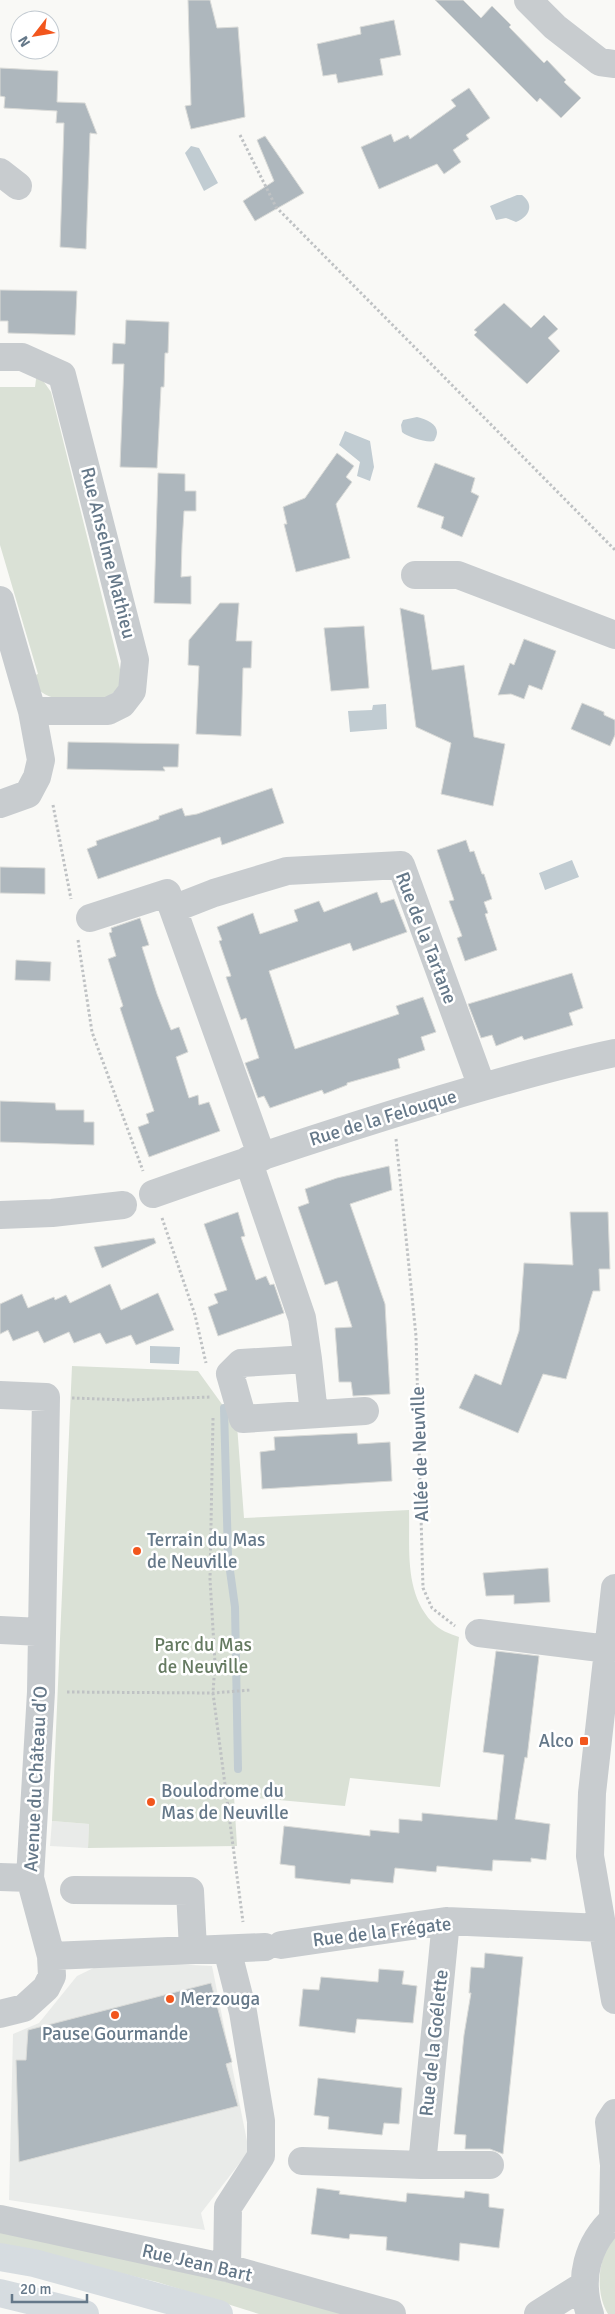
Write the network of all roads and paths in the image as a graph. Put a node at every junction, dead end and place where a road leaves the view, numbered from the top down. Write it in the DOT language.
graph roads {
  1 [pos="528,0"];
  2 [pos="615,64"];
  3 [pos="240,135"];
  4 [pos="0,358"];
  5 [pos="615,550"];
  6 [pos="415,575"];
  7 [pos="0,600"];
  8 [pos="615,635"];
  9 [pos="32,711"];
  10 [pos="37,778"];
  11 [pos="0,804"];
  12 [pos="173,909"];
  13 [pos="79,917"];
  14 [pos="615,1053"];
  15 [pos="482,1087"];
  16 [pos="393,1114"];
  17 [pos="255,1159"];
  18 [pos="153,1194"];
  19 [pos="123,1205"];
  20 [pos="0,1215"];
  21 [pos="308,1359"];
  22 [pos="208,1370"];
  23 [pos="212,1388"];
  24 [pos="0,1395"];
  25 [pos="46,1397"];
  26 [pos="365,1411"];
  27 [pos="314,1414"];
  28 [pos="213,1416"];
  29 [pos="615,1588"];
  30 [pos="0,1630"];
  31 [pos="41,1632"];
  32 [pos="479,1634"];
  33 [pos="608,1649"];
  34 [pos="252,1690"];
  35 [pos="41,1692"];
  36 [pos="213,1693"];
  37 [pos="0,1877"];
  38 [pos="30,1878"];
  39 [pos="74,1890"];
  40 [pos="446,1921"];
  41 [pos="602,1928"];
  42 [pos="255,1947"];
  43 [pos="193,1948"];
  44 [pos="51,1956"];
  45 [pos="615,2000"];
  46 [pos="0,2014"];
  47 [pos="615,2113"];
  48 [pos="302,2161"];
  49 [pos="422,2165"];
  50 [pos="490,2165"];
  51 [pos="0,2219"];
  52 [pos="614,2219"];
  53 [pos="0,2256"];
  54 [pos="227,2268"];
  55 [pos="584,2285"];
  56 [pos="0,2293"];
  57 [pos="85,2314"];
  58 [pos="219,2314"];
  59 [pos="392,2314"];
  60 [pos="538,2314"];
  61 [pos="590,2314"];
  1 -- 2 [label="street"];
  3 -- 5 [label="path"];
  4 -- 9 [label="street, Rue Anselme Mathieu"];
  6 -- 8 [label="street"];
  7 -- 9 [label="street"];
  9 -- 10 [label="street"];
  10 -- 11 [label="street"];
  10 -- 13 [label="path"];
  12 -- 13 [label="street"];
  12 -- 15 [label="street, Rue de la Tartane"];
  12 -- 17 [label="street"];
  13 -- 18 [label="path"];
  14 -- 15 [label="street, Rue de la Felouque"];
  15 -- 16 [label="street, Rue de la Felouque"];
  16 -- 17 [label="street, Rue de la Felouque"];
  16 -- 32 [label="path, Allée de Neuville"];
  17 -- 18 [label="street, Rue de la Felouque"];
  17 -- 21 [label="street"];
  18 -- 22 [label="path"];
  19 -- 20 [label="street"];
  21 -- 27 [label="street"];
  21 -- 27 [label="street"];
  23 -- 25 [label="path"];
  24 -- 25 [label="street"];
  25 -- 31 [label="street, Avenue du Château d'O"];
  26 -- 27 [label="street"];
  28 -- 36 [label="path"];
  29 -- 33 [label="street"];
  30 -- 31 [label="street"];
  31 -- 35 [label="street, Avenue du Château d'O"];
  32 -- 33 [label="street"];
  33 -- 41 [label="street"];
  34 -- 36 [label="path"];
  35 -- 36 [label="path"];
  35 -- 38 [label="street, Avenue du Château d'O"];
  36 -- 42 [label="path"];
  37 -- 38 [label="street"];
  38 -- 44 [label="street, Avenue du Château d'O"];
  39 -- 43 [label="street"];
  40 -- 41 [label="street, Rue de la Frégate"];
  40 -- 42 [label="street, Rue de la Frégate"];
  40 -- 49 [label="street, Rue de la Goélette"];
  41 -- 45 [label="street"];
  42 -- 43 [label="street, Rue de la Frégate"];
  42 -- 54 [label="street"];
  43 -- 44 [label="street, Rue de la Frégate"];
  44 -- 46 [label="street, Avenue du Château d'O"];
  47 -- 52 [label="street"];
  48 -- 49 [label="street"];
  49 -- 50 [label="street"];
  51 -- 54 [label="street, Rue Jean Bart"];
  52 -- 55 [label="street"];
  53 -- 58 [label="main road"];
  54 -- 59 [label="street, Rue Jean Bart"];
  55 -- 60 [label="street"];
  55 -- 61 [label="street"];
  56 -- 57 [label="main road"];
}
